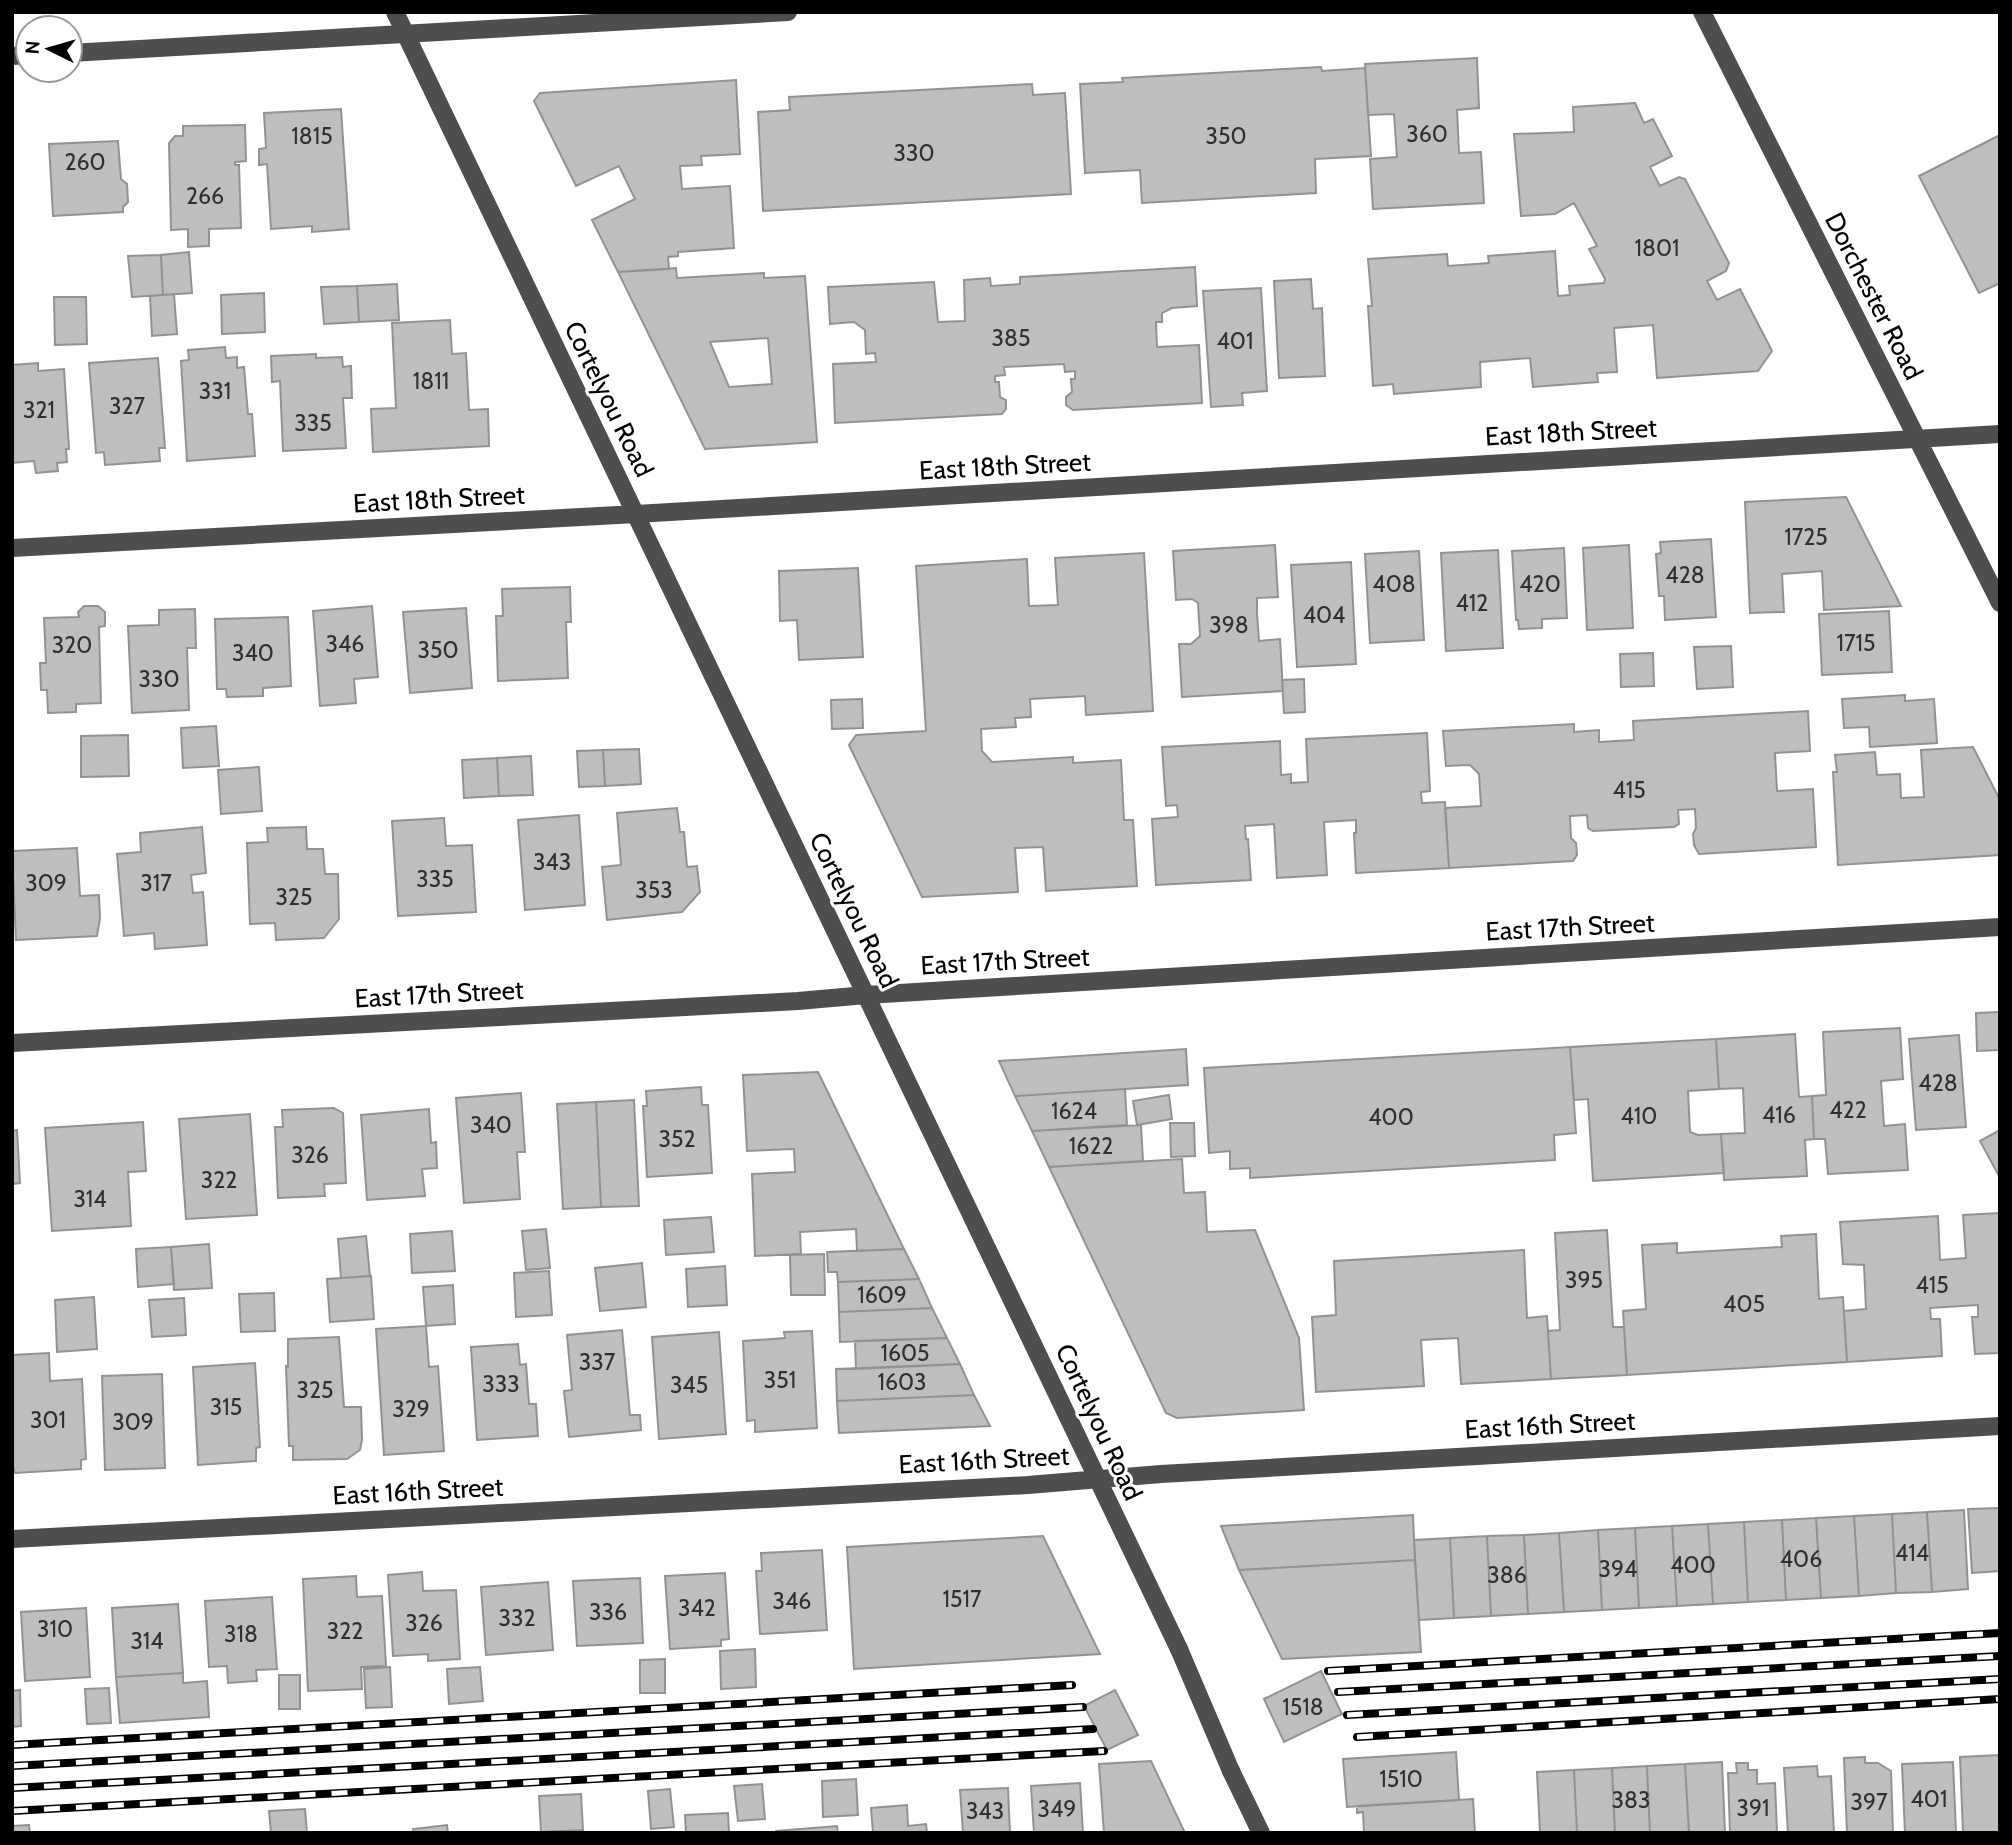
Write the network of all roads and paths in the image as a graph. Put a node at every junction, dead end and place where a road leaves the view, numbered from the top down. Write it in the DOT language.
graph roads {
  1 [pos="395,12"];
  2 [pos="788,12"];
  3 [pos="1702,12"];
  4 [pos="406,34"];
  5 [pos="84,51"];
  6 [pos="2000,434"];
  7 [pos="1916,438"];
  8 [pos="636,514"];
  9 [pos="12,548"];
  10 [pos="2000,603"];
  11 [pos="2000,927"];
  12 [pos="866,995"];
  13 [pos="12,1043"];
  14 [pos="2000,1426"];
  15 [pos="1097,1479"];
  16 [pos="12,1539"];
  17 [pos="1261,1833"];
  1 -- 4 [label="street, Cortelyou Road"];
  2 -- 4 [label="street"];
  3 -- 7 [label="street, Dorchester Road"];
  4 -- 5 [label="street"];
  4 -- 8 [label="street, Cortelyou Road"];
  6 -- 7 [label="street, East 18th Street"];
  7 -- 8 [label="street, East 18th Street"];
  7 -- 10 [label="street, Dorchester Road"];
  8 -- 9 [label="street, East 18th Street"];
  8 -- 12 [label="street, Cortelyou Road"];
  11 -- 12 [label="street, East 17th Street"];
  12 -- 13 [label="street, East 17th Street"];
  12 -- 15 [label="street, Cortelyou Road"];
  14 -- 15 [label="street, East 16th Street"];
  15 -- 16 [label="street, East 16th Street"];
  15 -- 17 [label="street, Cortelyou Road, bridge"];
}
